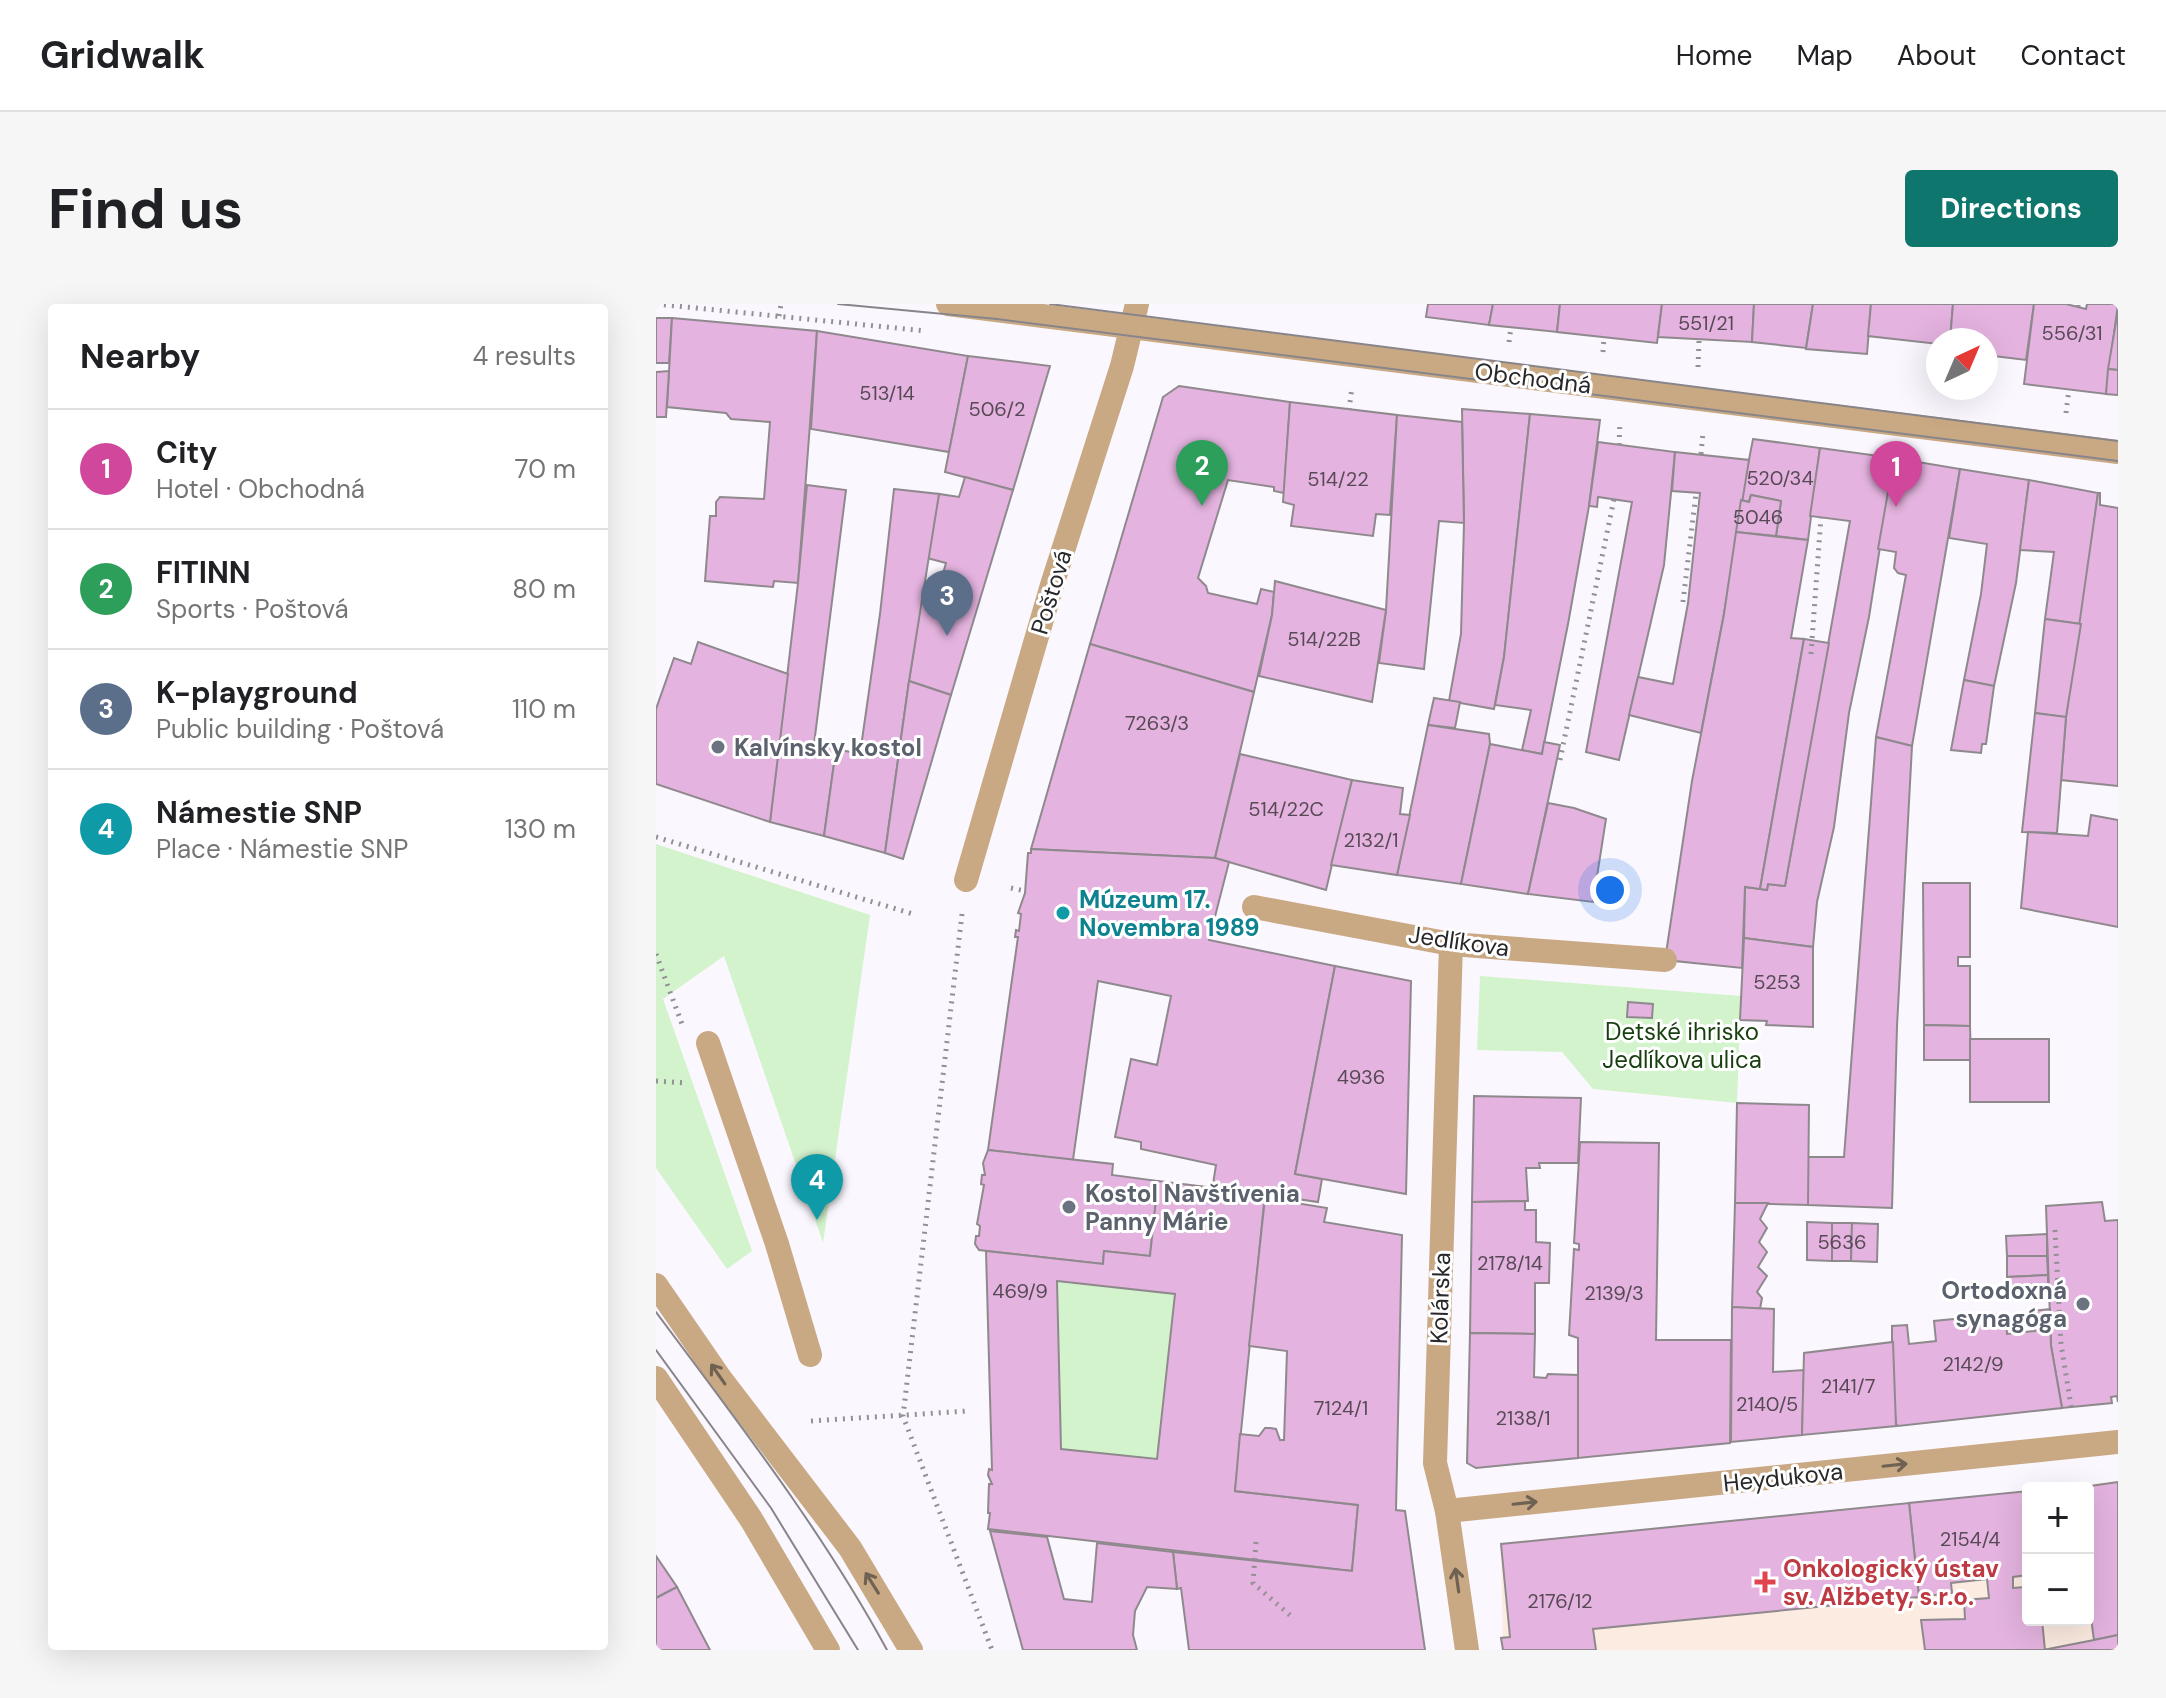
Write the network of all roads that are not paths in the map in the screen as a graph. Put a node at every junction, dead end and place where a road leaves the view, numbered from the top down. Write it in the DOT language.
graph roads {
  1 [pos="948,304"];
  2 [pos="1134,315"];
  3 [pos="2118,452"];
  4 [pos="966,880"];
  5 [pos="1254,907"];
  6 [pos="1451,944"];
  7 [pos="1665,960"];
  8 [pos="697,1038"];
  9 [pos="656,1285"];
  10 [pos="810,1355"];
  11 [pos="656,1378"];
  12 [pos="2118,1442"];
  13 [pos="1447,1511"];
  14 [pos="828,1650"];
  15 [pos="911,1650"];
  16 [pos="1467,1650"];
  1 -- 2 [label="street, Obchodná"];
  2 -- 3 [label="street, Obchodná"];
  2 -- 4 [label="street, Poštová"];
  5 -- 6 [label="street, Jedlíkova"];
  6 -- 7 [label="street, Jedlíkova"];
  6 -- 13 [label="street, Kolárska"];
  8 -- 10 [label="street"];
  15 -- 9 [label="street, one-way"];
  11 -- 14 [label="street"];
  13 -- 12 [label="street, Heydukova, one-way"];
  16 -- 13 [label="street, Kolárska, one-way"];
}
